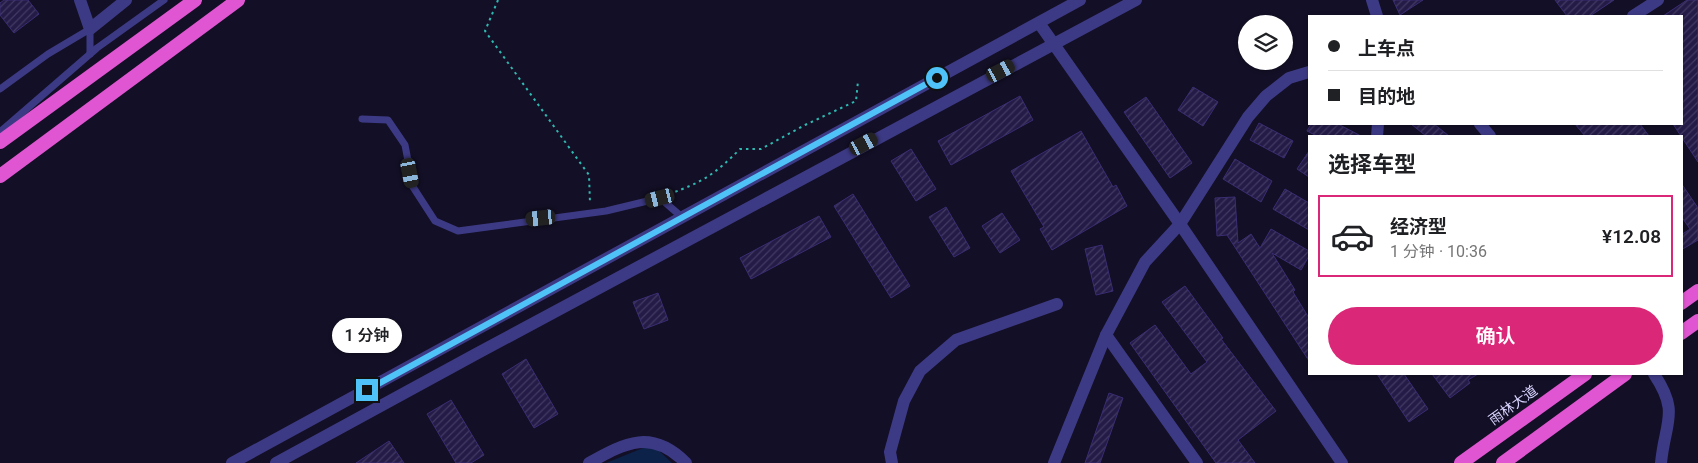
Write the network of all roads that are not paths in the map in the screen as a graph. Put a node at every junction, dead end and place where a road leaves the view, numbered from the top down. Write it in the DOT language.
graph roads {
  1 [pos="80,0"];
  2 [pos="126,0"];
  3 [pos="164,0"];
  4 [pos="195,0"];
  5 [pos="238,0"];
  6 [pos="1080,0"];
  7 [pos="1136,0"];
  8 [pos="1372,0"];
  9 [pos="1658,0"];
  10 [pos="1377,15"];
  11 [pos="1635,15"];
  12 [pos="1039,23"];
  13 [pos="90,29"];
  14 [pos="1052,43"];
  15 [pos="90,54"];
  16 [pos="1308,72"];
  17 [pos="0,89"];
  18 [pos="362,119"];
  19 [pos="1481,125"];
  20 [pos="0,132"];
  21 [pos="1489,135"];
  22 [pos="0,142"];
  23 [pos="0,176"];
  24 [pos="683,218"];
  25 [pos="1180,224"];
  26 [pos="581,274"];
  27 [pos="1698,291"];
  28 [pos="591,292"];
  29 [pos="1683,302"];
  30 [pos="1057,304"];
  31 [pos="1698,321"];
  32 [pos="1683,332"];
  33 [pos="1106,335"];
  34 [pos="1583,375"];
  35 [pos="1624,375"];
  36 [pos="1655,375"];
  37 [pos="232,463"];
  38 [pos="276,463"];
  39 [pos="589,463"];
  40 [pos="686,463"];
  41 [pos="892,463"];
  42 [pos="1054,463"];
  43 [pos="1197,463"];
  44 [pos="1342,463"];
  45 [pos="1461,463"];
  46 [pos="1503,463"];
  47 [pos="1661,463"];
  1 -- 13 [label="street"];
  2 -- 13 [label="street"];
  3 -- 15 [label="lane"];
  4 -- 22 [label="highway"];
  5 -- 23 [label="highway"];
  6 -- 12 [label="street"];
  7 -- 14 [label="street"];
  8 -- 10 [label="street"];
  9 -- 11 [label="street"];
  12 -- 14 [label="street"];
  12 -- 24 [label="street"];
  13 -- 15 [label="lane"];
  13 -- 17 [label="lane"];
  14 -- 25 [label="street"];
  14 -- 28 [label="street"];
  15 -- 20 [label="lane"];
  16 -- 25 [label="street"];
  18 -- 24 [label="lane"];
  19 -- 21 [label="street"];
  24 -- 26 [label="street"];
  25 -- 33 [label="street"];
  25 -- 44 [label="street"];
  26 -- 28 [label="street"];
  26 -- 37 [label="street"];
  27 -- 29 [label="highway"];
  28 -- 38 [label="street"];
  30 -- 41 [label="street"];
  31 -- 32 [label="highway"];
  33 -- 42 [label="street"];
  33 -- 43 [label="street"];
  34 -- 45 [label="highway, 雨林大道"];
  35 -- 46 [label="highway"];
  36 -- 47 [label="street"];
  39 -- 40 [label="street"];
}
